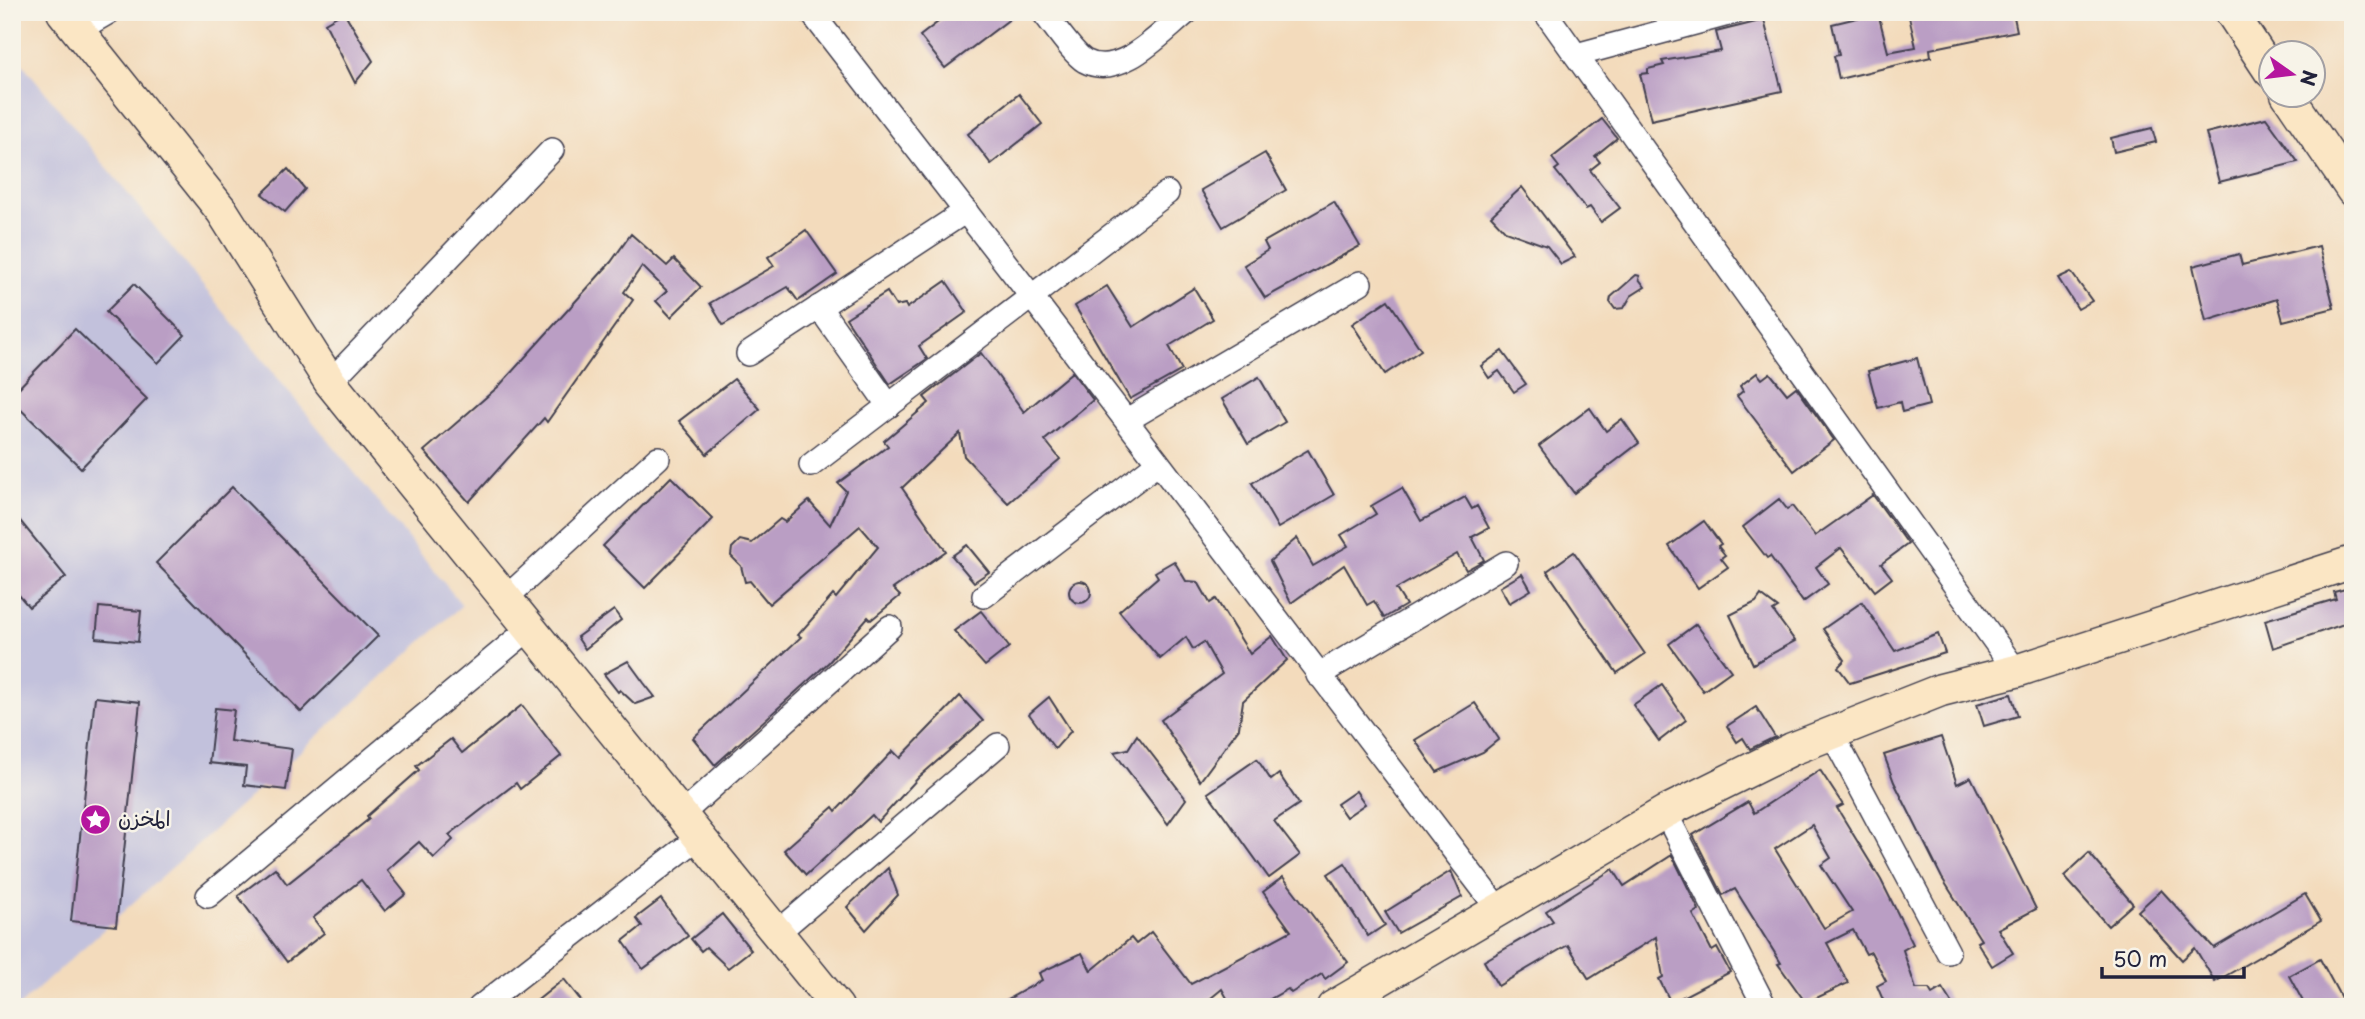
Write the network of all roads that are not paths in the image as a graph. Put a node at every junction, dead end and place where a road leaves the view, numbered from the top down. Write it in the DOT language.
graph roads {
  1 [pos="109,12"];
  2 [pos="811,12"];
  3 [pos="1043,12"];
  4 [pos="1186,12"];
  5 [pos="1545,12"];
  6 [pos="1735,12"];
  7 [pos="2231,12"];
  8 [pos="70,21"];
  9 [pos="2256,50"];
  10 [pos="1576,55"];
  11 [pos="2297,108"];
  12 [pos="552,150"];
  13 [pos="2353,191"];
  14 [pos="1167,193"];
  15 [pos="966,211"];
  16 [pos="1360,283"];
  17 [pos="1032,296"];
  18 [pos="819,307"];
  19 [pos="748,354"];
  20 [pos="330,382"];
  21 [pos="888,406"];
  22 [pos="1127,420"];
  23 [pos="658,458"];
  24 [pos="1158,463"];
  25 [pos="811,465"];
  26 [pos="2353,562"];
  27 [pos="1506,563"];
  28 [pos="984,596"];
  29 [pos="507,597"];
  30 [pos="890,627"];
  31 [pos="530,628"];
  32 [pos="2016,671"];
  33 [pos="1318,675"];
  34 [pos="1831,732"];
  35 [pos="998,745"];
  36 [pos="1665,812"];
  37 [pos="690,826"];
  38 [pos="208,896"];
  39 [pos="1499,910"];
  40 [pos="777,933"];
  41 [pos="1948,952"];
  42 [pos="480,1007"];
  43 [pos="837,1007"];
  44 [pos="1333,1007"];
  45 [pos="1765,1007"];
  1 -- 8 [label="street"];
  2 -- 15 [label="street"];
  3 -- 4 [label="street"];
  5 -- 10 [label="street"];
  6 -- 10 [label="street"];
  7 -- 9 [label="main road"];
  8 -- 20 [label="main road"];
  10 -- 32 [label="street"];
  11 -- 13 [label="main road"];
  12 -- 20 [label="street"];
  14 -- 17 [label="street"];
  15 -- 17 [label="street"];
  15 -- 18 [label="street"];
  16 -- 22 [label="street"];
  17 -- 21 [label="street"];
  17 -- 22 [label="street"];
  18 -- 19 [label="street"];
  18 -- 21 [label="street"];
  20 -- 29 [label="main road"];
  21 -- 25 [label="street"];
  22 -- 24 [label="street"];
  23 -- 29 [label="street"];
  24 -- 28 [label="street"];
  24 -- 33 [label="street"];
  26 -- 32 [label="main road"];
  27 -- 33 [label="street"];
  29 -- 31 [label="main road"];
  30 -- 37 [label="street"];
  31 -- 37 [label="main road"];
  31 -- 38 [label="street"];
  32 -- 34 [label="main road"];
  33 -- 39 [label="street"];
  34 -- 36 [label="main road"];
  34 -- 41 [label="street"];
  35 -- 40 [label="street"];
  36 -- 39 [label="main road"];
  36 -- 45 [label="street"];
  37 -- 40 [label="main road"];
  37 -- 42 [label="street"];
  39 -- 44 [label="main road"];
  40 -- 43 [label="main road"];
}
